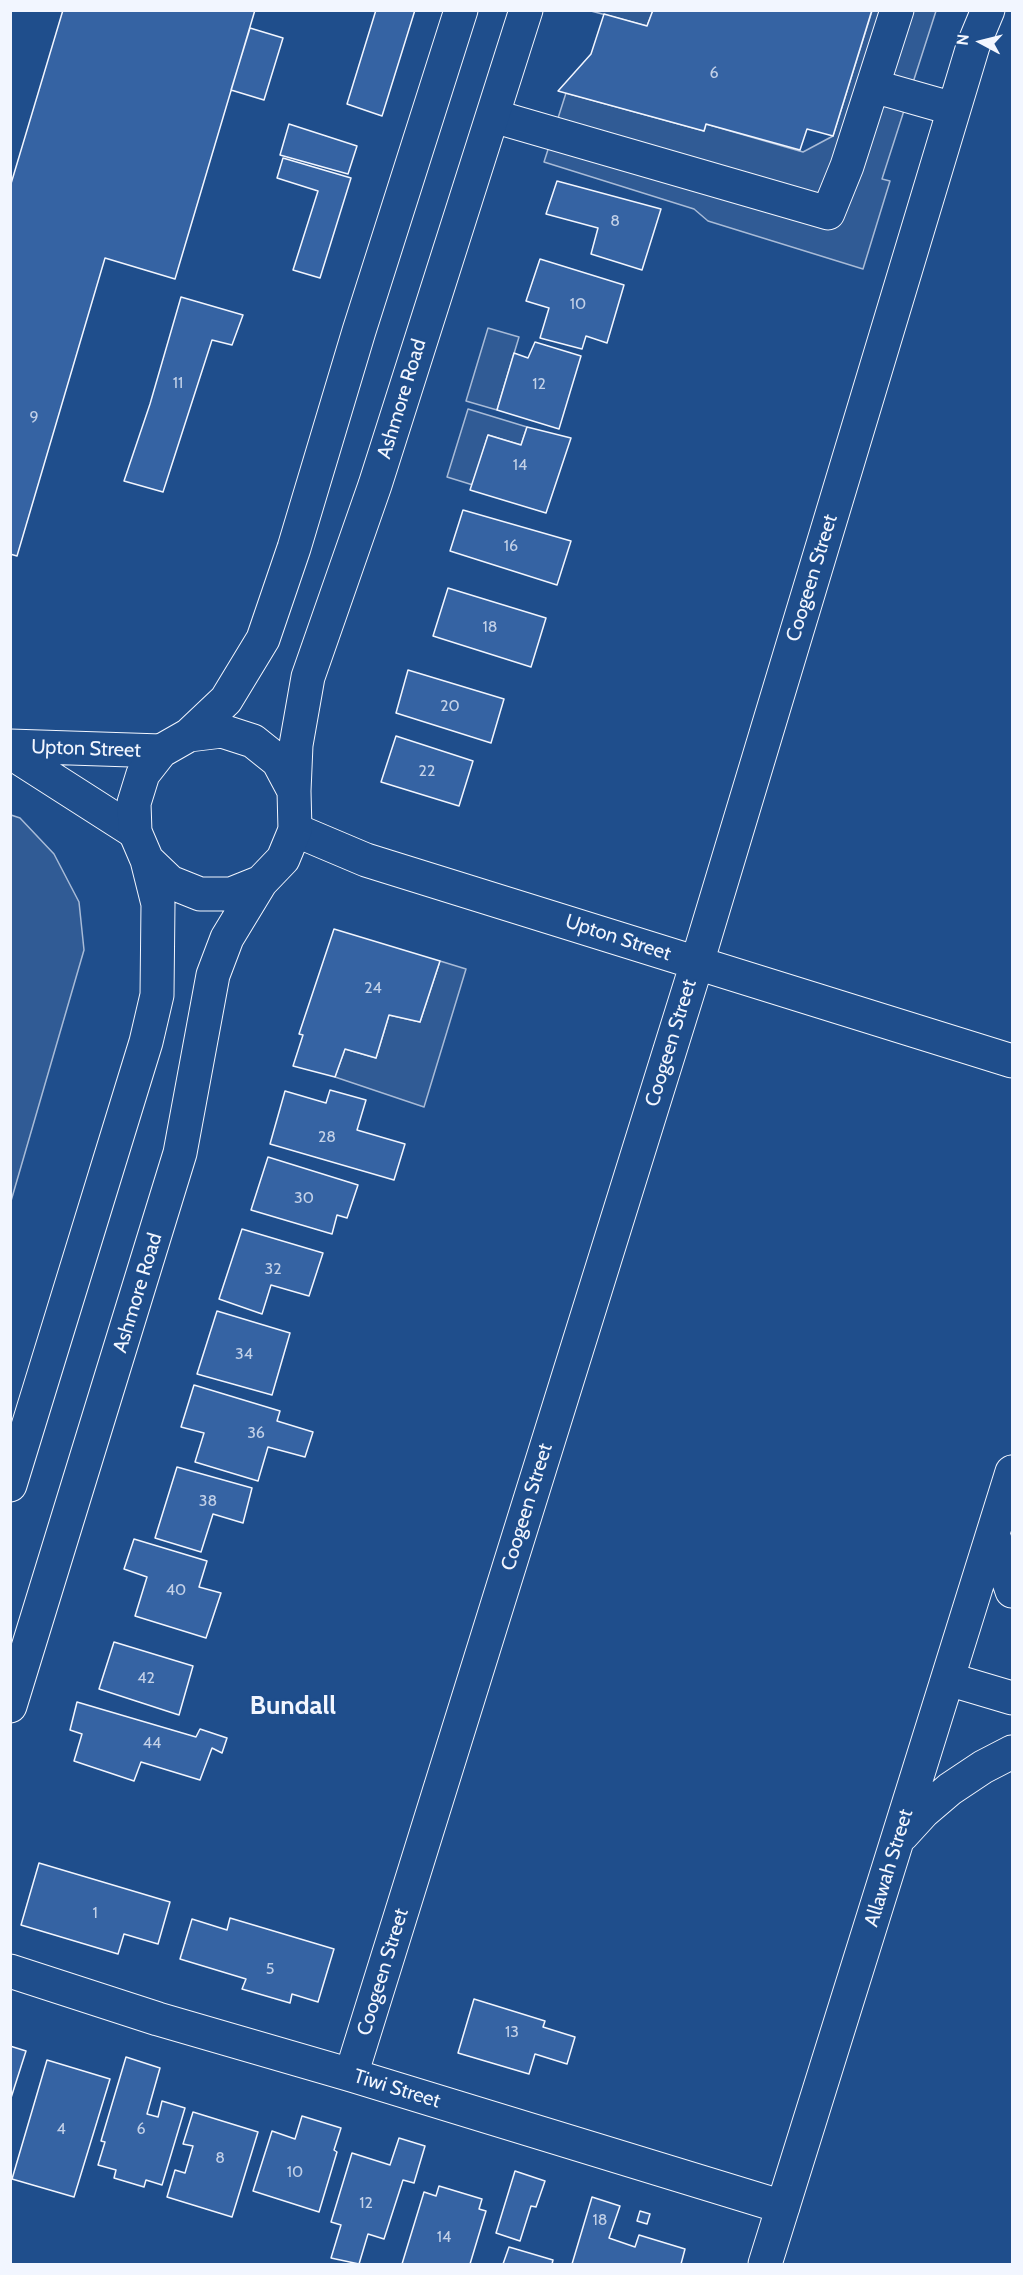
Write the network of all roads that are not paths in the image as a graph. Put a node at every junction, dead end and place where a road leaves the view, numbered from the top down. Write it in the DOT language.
graph roads {
  1 [pos="460,10"];
  2 [pos="526,10"];
  3 [pos="897,10"];
  4 [pos="988,10"];
  5 [pos="873,86"];
  6 [pos="954,109"];
  7 [pos="492,116"];
  8 [pos="175,743"];
  9 [pos="10,746"];
  10 [pos="10,752"];
  11 [pos="294,791"];
  12 [pos="295,830"];
  13 [pos="141,846"];
  14 [pos="261,882"];
  15 [pos="697,963"];
  16 [pos="1012,1061"];
  17 [pos="1012,1472"];
  18 [pos="10,1485"];
  19 [pos="993,1534"];
  20 [pos="1012,1591"];
  21 [pos="948,1679"];
  22 [pos="1012,1698"];
  23 [pos="10,1706"];
  24 [pos="1012,1752"];
  25 [pos="898,1839"];
  26 [pos="10,1971"];
  27 [pos="351,2075"];
  28 [pos="780,2216"];
  29 [pos="765,2265"];
  30 [pos="780,2265"];
  1 -- 8 [label="street"];
  2 -- 7 [label="street, Ashmore Road"];
  3 -- 5 [label="street"];
  4 -- 6 [label="street, Coogeen Street"];
  5 -- 6 [label="street"];
  5 -- 7 [label="street"];
  6 -- 15 [label="street, Coogeen Street"];
  7 -- 11 [label="street, Ashmore Road"];
  8 -- 9 [label="street, Upton Street"];
  8 -- 11 [label="street"];
  8 -- 13 [label="street"];
  10 -- 13 [label="street, Upton Street"];
  11 -- 12 [label="street"];
  12 -- 14 [label="street"];
  12 -- 15 [label="street, Upton Street"];
  13 -- 14 [label="street"];
  13 -- 18 [label="street"];
  14 -- 23 [label="street, Ashmore Road"];
  15 -- 16 [label="street, Upton Street"];
  15 -- 27 [label="street, Coogeen Street"];
  17 -- 19 [label="street, Allawah Street"];
  19 -- 20 [label="street"];
  19 -- 21 [label="street, Allawah Street"];
  21 -- 22 [label="street"];
  21 -- 25 [label="street, Allawah Street"];
  24 -- 25 [label="street"];
  25 -- 28 [label="street, Allawah Street"];
  26 -- 27 [label="street, Tiwi Street"];
  27 -- 28 [label="street, Tiwi Street"];
  28 -- 29 [label="street, Allawah Street"];
  28 -- 30 [label="street"];
}
